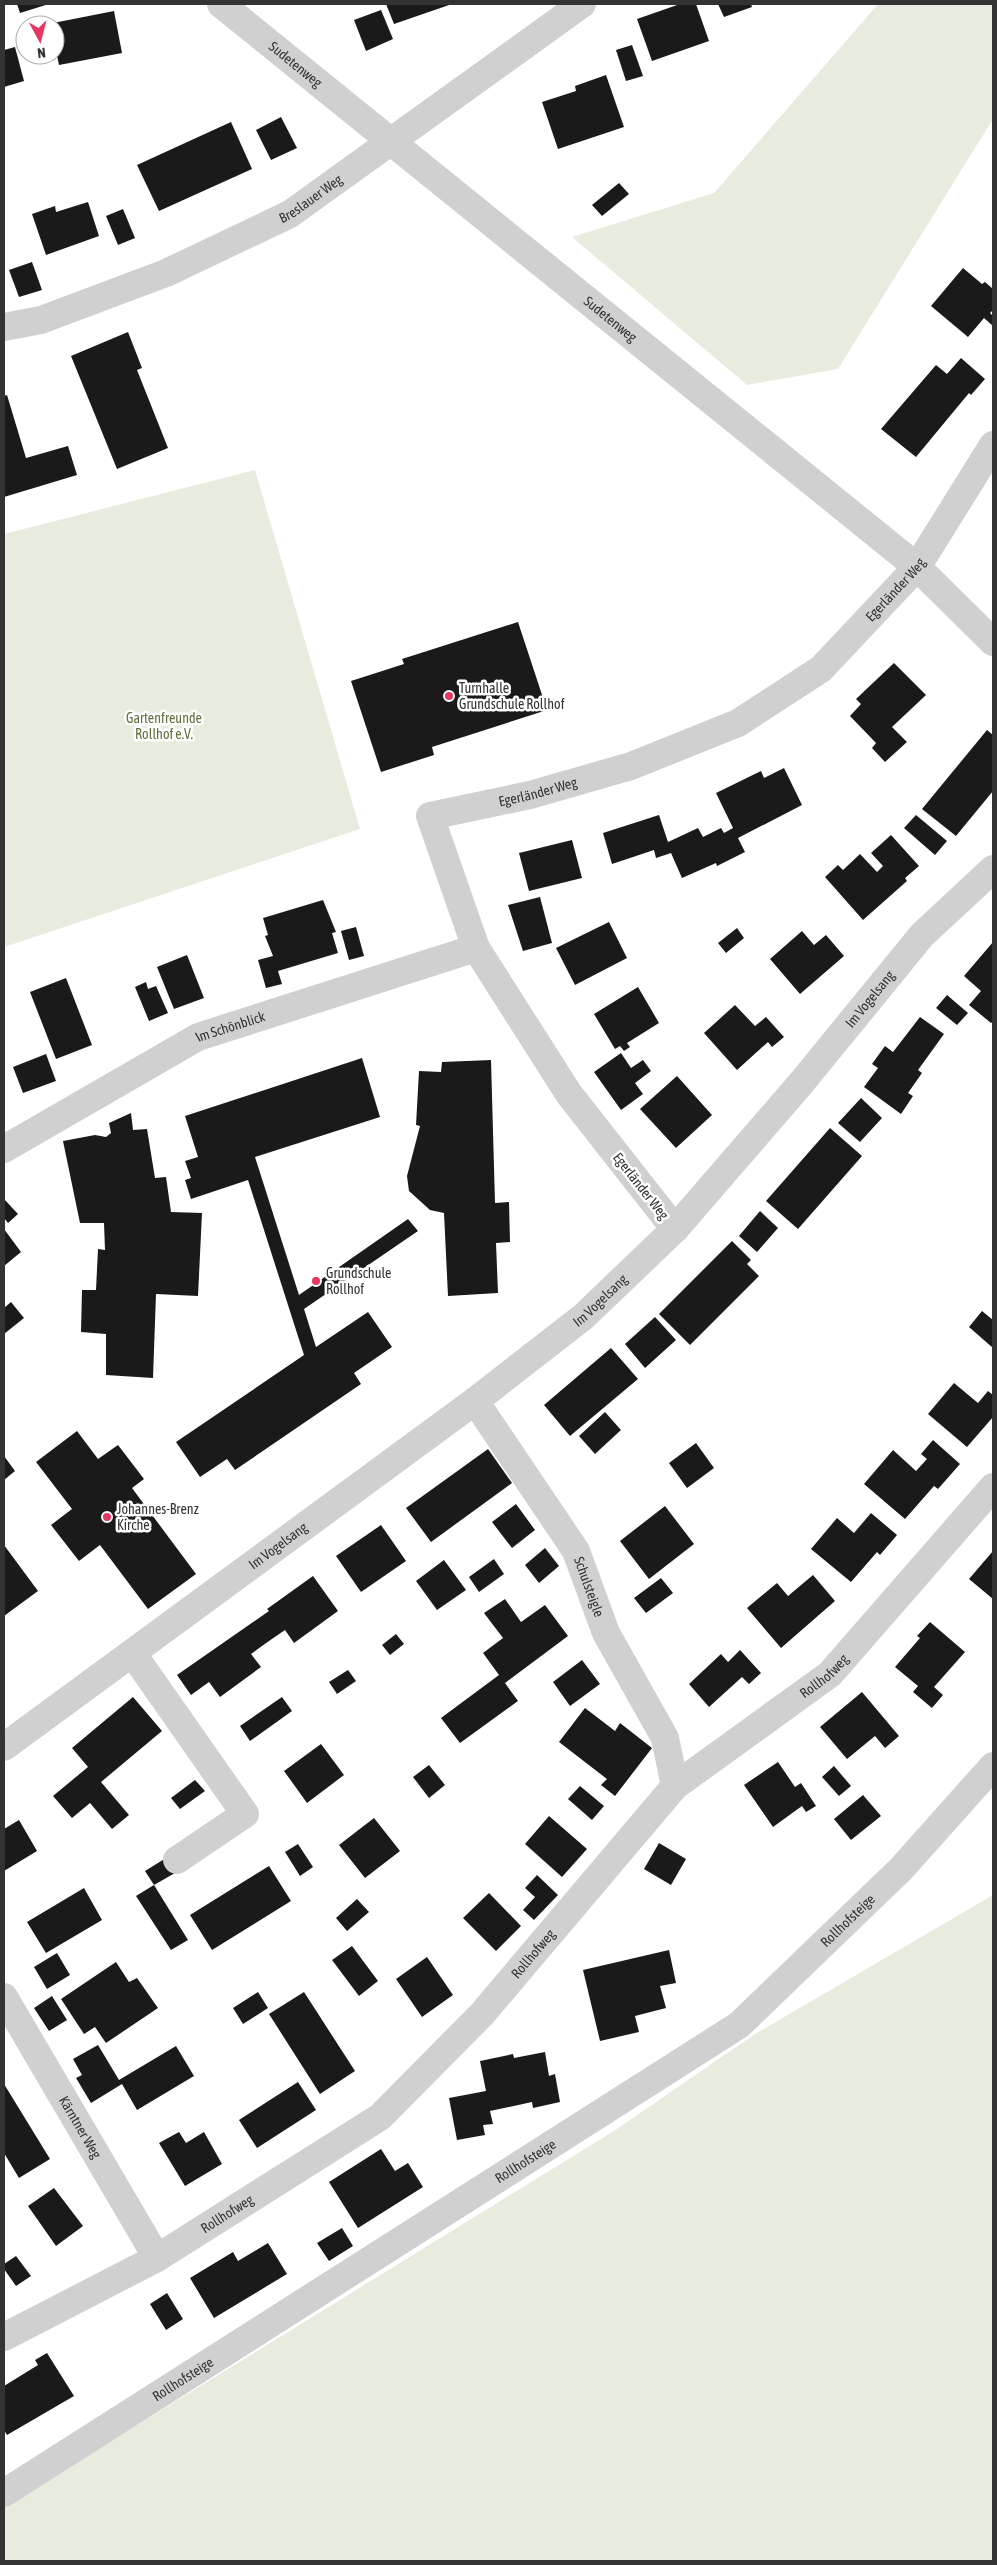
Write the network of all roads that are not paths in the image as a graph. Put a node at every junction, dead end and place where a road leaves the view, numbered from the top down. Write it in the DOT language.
graph roads {
  1 [pos="221,4"];
  2 [pos="582,4"];
  3 [pos="391,143"];
  4 [pos="4,327"];
  5 [pos="993,445"];
  6 [pos="917,567"];
  7 [pos="993,642"];
  8 [pos="993,869"];
  9 [pos="476,948"];
  10 [pos="4,1149"];
  11 [pos="675,1229"];
  12 [pos="475,1401"];
  13 [pos="993,1487"];
  14 [pos="133,1654"];
  15 [pos="4,1747"];
  16 [pos="993,1766"];
  17 [pos="675,1786"];
  18 [pos="177,1860"];
  19 [pos="4,1997"];
  20 [pos="157,2258"];
  21 [pos="4,2337"];
  22 [pos="4,2493"];
  1 -- 3 [label="street, Sudetenweg"];
  2 -- 3 [label="street, Breslauer Weg"];
  3 -- 4 [label="street, Breslauer Weg"];
  3 -- 6 [label="street, Sudetenweg"];
  5 -- 6 [label="street, Egerländer Weg"];
  6 -- 7 [label="street, Sudetenweg"];
  6 -- 9 [label="street, Egerländer Weg"];
  8 -- 11 [label="street, Im Vogelsang"];
  9 -- 10 [label="street, Im Schönblick"];
  9 -- 11 [label="street, Egerländer Weg"];
  11 -- 12 [label="street, Im Vogelsang"];
  12 -- 14 [label="street, Im Vogelsang"];
  12 -- 17 [label="street, Schulsteigle"];
  13 -- 17 [label="street, Rollhofweg"];
  14 -- 15 [label="street, Im Vogelsang"];
  14 -- 18 [label="street"];
  16 -- 22 [label="street, Rollhofsteige"];
  17 -- 20 [label="street, Rollhofweg"];
  19 -- 20 [label="street, Kärntner Weg"];
  20 -- 21 [label="street, Rollhofweg"];
}
